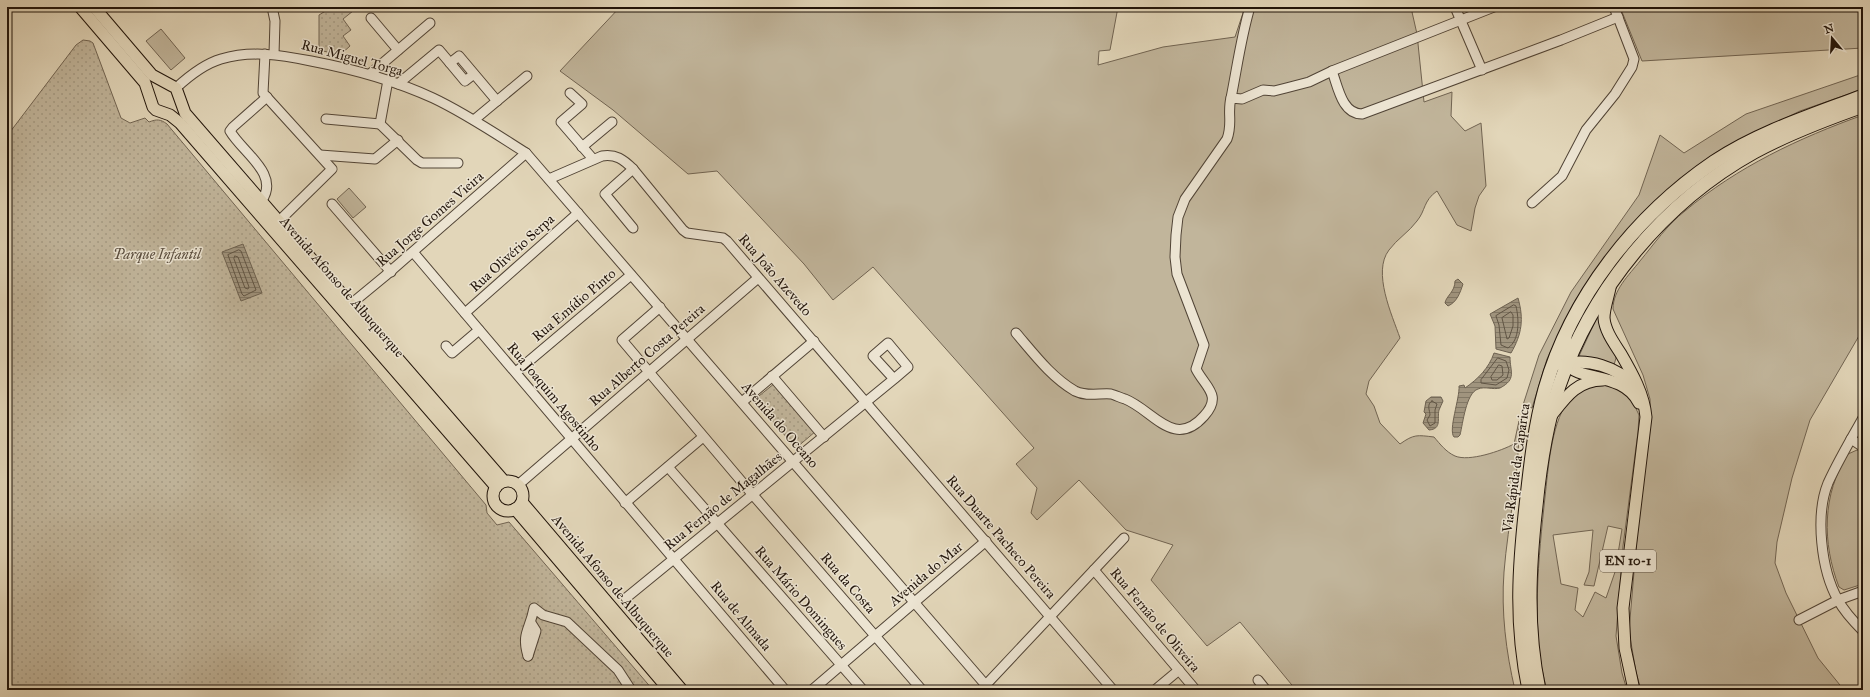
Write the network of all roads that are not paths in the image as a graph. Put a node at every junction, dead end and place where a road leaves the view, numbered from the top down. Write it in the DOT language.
graph roads {
  1 [pos="80,7"];
  2 [pos="94,7"];
  3 [pos="103,7"];
  4 [pos="272,7"];
  5 [pos="1250,7"];
  6 [pos="1455,7"];
  7 [pos="1494,7"];
  8 [pos="1614,7"];
  9 [pos="1618,17"];
  10 [pos="371,18"];
  11 [pos="1460,20"];
  12 [pos="430,23"];
  13 [pos="109,25"];
  14 [pos="398,50"];
  15 [pos="269,54"];
  16 [pos="1482,70"];
  17 [pos="1332,71"];
  18 [pos="370,74"];
  19 [pos="527,76"];
  20 [pos="388,80"];
  21 [pos="398,84"];
  22 [pos="174,89"];
  23 [pos="570,93"];
  24 [pos="1863,96"];
  25 [pos="267,97"];
  26 [pos="1231,98"];
  27 [pos="149,99"];
  28 [pos="497,101"];
  29 [pos="1863,106"];
  30 [pos="161,112"];
  31 [pos="326,119"];
  32 [pos="474,120"];
  33 [pos="612,122"];
  34 [pos="380,124"];
  35 [pos="398,140"];
  36 [pos="582,147"];
  37 [pos="526,153"];
  38 [pos="320,155"];
  39 [pos="593,159"];
  40 [pos="458,163"];
  41 [pos="633,169"];
  42 [pos="549,179"];
  43 [pos="262,200"];
  44 [pos="1532,203"];
  45 [pos="332,204"];
  46 [pos="578,213"];
  47 [pos="279,221"];
  48 [pos="633,228"];
  49 [pos="413,252"];
  50 [pos="390,272"];
  51 [pos="631,275"];
  52 [pos="758,278"];
  53 [pos="1611,283"];
  54 [pos="351,304"];
  55 [pos="660,307"];
  56 [pos="465,314"];
  57 [pos="479,330"];
  58 [pos="1016,333"];
  59 [pos="1567,333"];
  60 [pos="688,339"];
  61 [pos="814,341"];
  62 [pos="446,346"];
  63 [pos="1617,347"];
  64 [pos="1572,367"];
  65 [pos="516,372"];
  66 [pos="649,372"];
  67 [pos="772,376"];
  68 [pos="1614,376"];
  69 [pos="894,380"];
  70 [pos="1546,388"];
  71 [pos="742,402"];
  72 [pos="866,402"];
  73 [pos="1644,403"];
  74 [pos="1550,417"];
  75 [pos="1863,418"];
  76 [pos="1646,431"];
  77 [pos="703,437"];
  78 [pos="824,437"];
  79 [pos="572,439"];
  80 [pos="1851,439"];
  81 [pos="1863,447"];
  82 [pos="793,462"];
  83 [pos="668,467"];
  84 [pos="500,484"];
  85 [pos="518,485"];
  86 [pos="753,495"];
  87 [pos="625,503"];
  88 [pos="518,505"];
  89 [pos="717,524"];
  90 [pos="1124,538"];
  91 [pos="986,541"];
  92 [pos="674,560"];
  93 [pos="1094,570"];
  94 [pos="1863,591"];
  95 [pos="626,598"];
  96 [pos="1838,600"];
  97 [pos="914,603"];
  98 [pos="1050,616"];
  99 [pos="1799,620"];
  100 [pos="1863,631"];
  101 [pos="875,636"];
  102 [pos="528,656"];
  103 [pos="841,665"];
  104 [pos="1179,670"];
  105 [pos="1258,680"];
  106 [pos="986,688"];
  107 [pos="1194,688"];
  108 [pos="631,690"];
  109 [pos="669,690"];
  110 [pos="682,690"];
  111 [pos="786,690"];
  112 [pos="812,690"];
  113 [pos="863,690"];
  114 [pos="922,690"];
  115 [pos="1113,690"];
  116 [pos="1155,690"];
  117 [pos="1266,690"];
  118 [pos="1529,690"];
  119 [pos="1539,690"];
  120 [pos="1634,690"];
  1 -- 27 [label="main road, Avenida Afonso de Albuquerque"];
  2 -- 13 [label="main road"];
  3 -- 13 [label="street"];
  4 -- 15 [label="street"];
  5 -- 26 [label="street"];
  6 -- 11 [label="street"];
  7 -- 11 [label="street"];
  8 -- 9 [label="street"];
  9 -- 16 [label="street"];
  9 -- 44 [label="street"];
  10 -- 14 [label="street"];
  11 -- 16 [label="street"];
  11 -- 17 [label="street"];
  12 -- 14 [label="street"];
  13 -- 22 [label="main road"];
  14 -- 18 [label="street"];
  15 -- 18 [label="street, Rua Miguel Torga"];
  15 -- 22 [label="street, Rua Miguel Torga"];
  15 -- 25 [label="street"];
  16 -- 17 [label="street"];
  17 -- 26 [label="street"];
  18 -- 20 [label="street, Rua Miguel Torga"];
  19 -- 28 [label="street"];
  20 -- 21 [label="street, Rua Miguel Torga"];
  20 -- 34 [label="street"];
  21 -- 28 [label="street"];
  21 -- 32 [label="street, Rua Miguel Torga"];
  22 -- 27 [label="main road"];
  22 -- 30 [label="main road"];
  22 -- 43 [label="main road, Avenida Afonso de Albuquerque"];
  23 -- 36 [label="street"];
  24 -- 59 [label="highway, Via Rápida da Caparica"];
  25 -- 38 [label="street"];
  25 -- 43 [label="street"];
  26 -- 58 [label="street"];
  27 -- 30 [label="main road, Avenida Afonso de Albuquerque"];
  28 -- 32 [label="street"];
  29 -- 53 [label="highway, Via Rápida da Caparica"];
  30 -- 84 [label="main road, Avenida Afonso de Albuquerque"];
  31 -- 34 [label="street"];
  32 -- 37 [label="street, Rua Miguel Torga"];
  33 -- 36 [label="street"];
  34 -- 35 [label="street"];
  35 -- 38 [label="street"];
  35 -- 40 [label="street"];
  36 -- 39 [label="street"];
  37 -- 42 [label="street, Rua Miguel Torga"];
  37 -- 49 [label="street, Rua Jorge Gomes Vieira"];
  38 -- 47 [label="street"];
  39 -- 41 [label="street, Rua João Azevedo"];
  39 -- 42 [label="street, Rua João Azevedo"];
  41 -- 48 [label="street"];
  41 -- 52 [label="street, Rua João Azevedo"];
  42 -- 46 [label="street, Avenida do Oceano"];
  43 -- 47 [label="main road, Avenida Afonso de Albuquerque"];
  45 -- 50 [label="street"];
  46 -- 51 [label="street, Avenida do Oceano"];
  46 -- 56 [label="street, Rua Olivério Serpa"];
  47 -- 54 [label="main road, Avenida Afonso de Albuquerque"];
  49 -- 50 [label="street, Rua Jorge Gomes Vieira"];
  49 -- 56 [label="street, Rua Joaquim Agostinho"];
  50 -- 54 [label="street, Rua Jorge Gomes Vieira"];
  51 -- 55 [label="street, Avenida do Oceano"];
  51 -- 65 [label="street, Rua Emídio Pinto"];
  52 -- 60 [label="street, Rua Alberto Costa Pereira"];
  52 -- 61 [label="street, Rua João Azevedo"];
  53 -- 63 [label="main road, EN 10-1"];
  53 -- 64 [label="highway, Via Rápida da Caparica"];
  54 -- 84 [label="main road, Avenida Afonso de Albuquerque"];
  55 -- 60 [label="street, Avenida do Oceano"];
  55 -- 66 [label="street, Rua da Costa"];
  56 -- 57 [label="street, Rua Joaquim Agostinho"];
  57 -- 62 [label="street"];
  57 -- 65 [label="street, Rua Joaquim Agostinho"];
  59 -- 64 [label="main road"];
  59 -- 70 [label="highway, Via Rápida da Caparica"];
  60 -- 66 [label="street, Rua Alberto Costa Pereira"];
  60 -- 71 [label="street, Avenida do Oceano"];
  61 -- 67 [label="street"];
  61 -- 72 [label="street, Rua João Azevedo"];
  63 -- 68 [label="main road"];
  63 -- 73 [label="main road, EN 10-1"];
  64 -- 68 [label="main road, EN 10-1"];
  64 -- 70 [label="main road"];
  64 -- 74 [label="highway, Via Rápida da Caparica"];
  65 -- 79 [label="street, Rua Joaquim Agostinho"];
  66 -- 77 [label="street, Rua da Costa"];
  66 -- 79 [label="street, Rua Alberto Costa Pereira"];
  67 -- 71 [label="street"];
  67 -- 78 [label="street"];
  68 -- 73 [label="main road, EN 10-1"];
  68 -- 74 [label="main road, EN 10-1"];
  68 -- 76 [label="main road, EN 10-1"];
  69 -- 72 [label="street, Rua Fernão de Magalhães"];
  70 -- 118 [label="highway, Via Rápida da Caparica"];
  71 -- 82 [label="street, Avenida do Oceano"];
  72 -- 78 [label="street, Rua Fernão de Magalhães"];
  72 -- 91 [label="street, Rua Duarte Pacheco Pereira"];
  73 -- 76 [label="main road, EN 10-1"];
  74 -- 119 [label="highway, Via Rápida da Caparica"];
  75 -- 80 [label="street"];
  76 -- 120 [label="main road, EN 10-1"];
  77 -- 83 [label="street"];
  77 -- 86 [label="street, Rua da Costa"];
  78 -- 82 [label="street, Rua Fernão de Magalhães"];
  79 -- 85 [label="street, Rua Alberto Costa Pereira"];
  79 -- 87 [label="street, Rua Joaquim Agostinho"];
  80 -- 81 [label="street"];
  80 -- 96 [label="street"];
  82 -- 86 [label="street, Rua Fernão de Magalhães"];
  82 -- 97 [label="street, Avenida do Oceano"];
  83 -- 87 [label="street"];
  83 -- 89 [label="street, Rua Mário Domingues"];
  84 -- 85 [label="main road"];
  84 -- 88 [label="main road"];
  85 -- 88 [label="main road, Avenida Afonso de Albuquerque"];
  86 -- 89 [label="street, Rua Fernão de Magalhães"];
  86 -- 101 [label="street, Rua da Costa"];
  87 -- 92 [label="street, Rua Joaquim Agostinho"];
  88 -- 109 [label="main road, Avenida Afonso de Albuquerque"];
  88 -- 110 [label="main road, Avenida Afonso de Albuquerque"];
  89 -- 92 [label="street, Rua Fernão de Magalhães"];
  89 -- 103 [label="street, Rua Mário Domingues"];
  90 -- 93 [label="street"];
  91 -- 97 [label="street, Avenida do Mar"];
  91 -- 98 [label="street, Rua Duarte Pacheco Pereira"];
  92 -- 95 [label="street, Rua Fernão de Magalhães"];
  92 -- 111 [label="street, Rua de Almada"];
  93 -- 98 [label="street"];
  93 -- 104 [label="street, Rua Fernão de Oliveira"];
  94 -- 96 [label="street"];
  96 -- 99 [label="street"];
  96 -- 100 [label="street"];
  97 -- 101 [label="street, Avenida do Mar"];
  97 -- 106 [label="street, Avenida do Oceano"];
  98 -- 106 [label="street"];
  98 -- 115 [label="street, Rua Duarte Pacheco Pereira"];
  101 -- 103 [label="street, Avenida do Mar"];
  101 -- 114 [label="street, Rua da Costa"];
  102 -- 108 [label="street"];
  103 -- 112 [label="street, Avenida do Mar"];
  103 -- 113 [label="street, Rua Mário Domingues"];
  104 -- 107 [label="street, Rua Fernão de Oliveira"];
  104 -- 116 [label="street"];
  105 -- 117 [label="street"];
}
